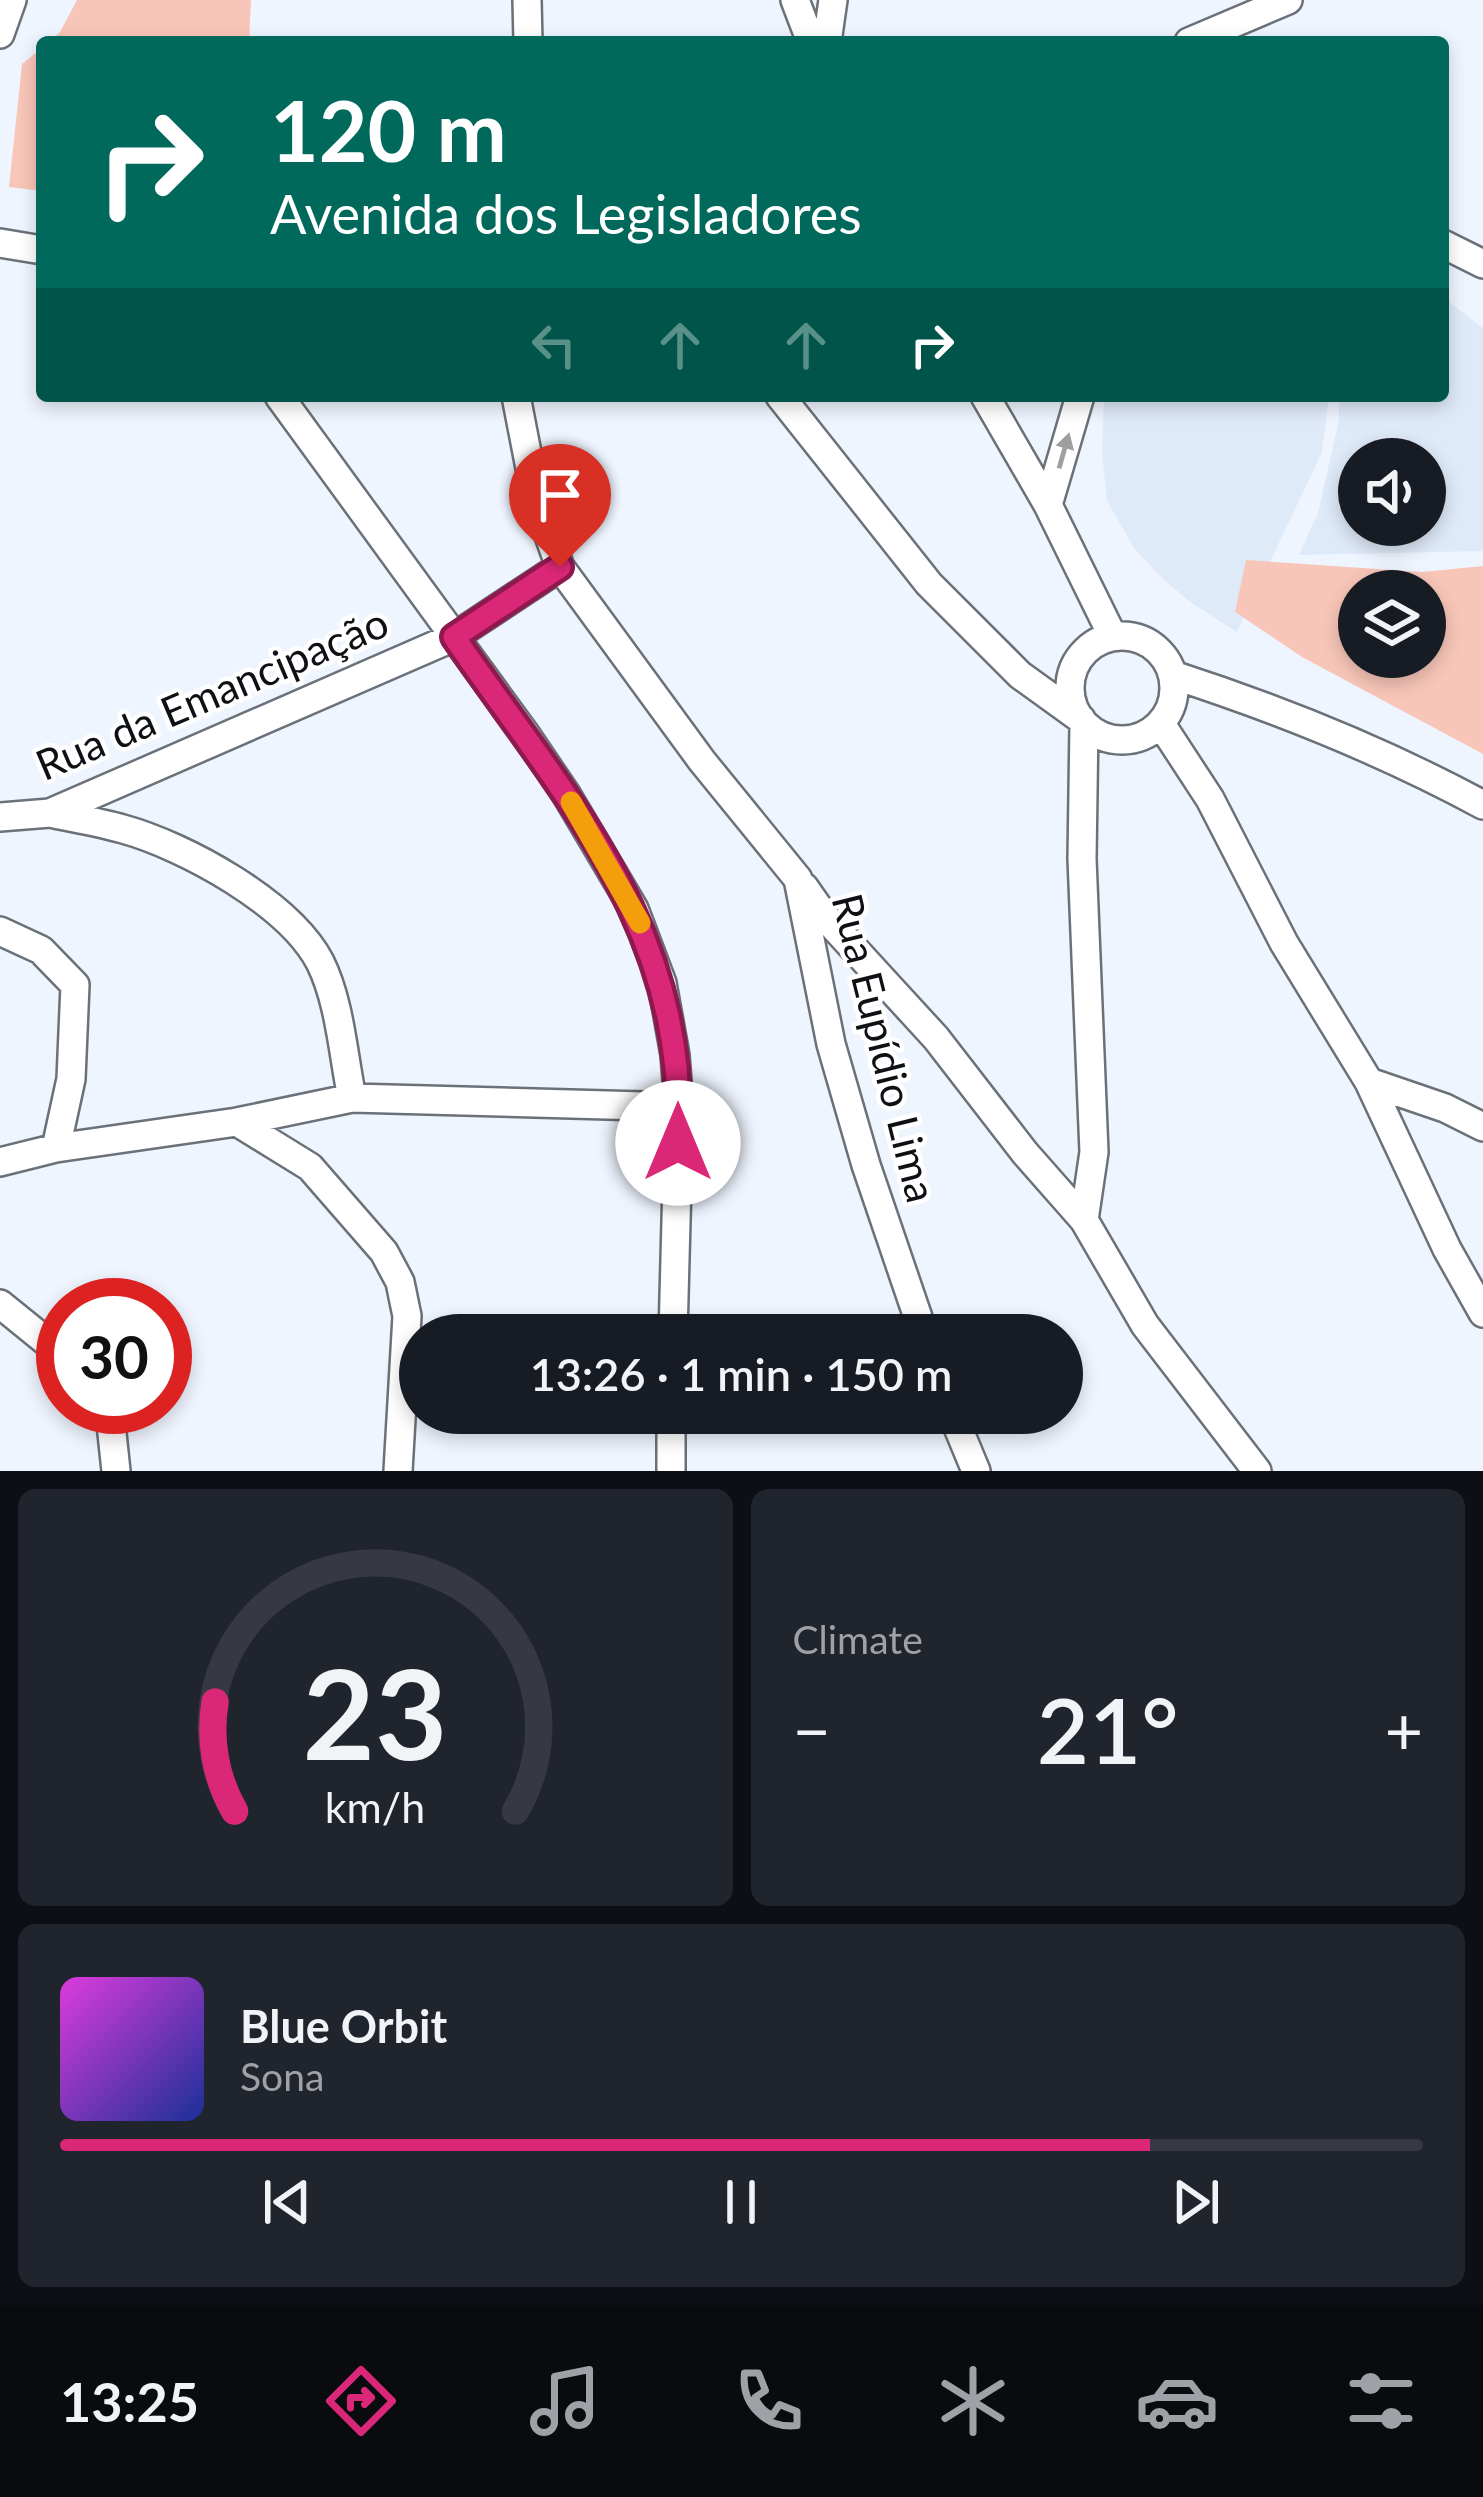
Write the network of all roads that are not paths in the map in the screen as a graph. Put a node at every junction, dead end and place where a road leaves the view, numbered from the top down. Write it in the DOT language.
graph roads {
  1 [pos="12,0"];
  2 [pos="527,0"];
  3 [pos="795,0"];
  4 [pos="833,0"];
  5 [pos="1288,0"];
  6 [pos="0,34"];
  7 [pos="528,36"];
  8 [pos="809,36"];
  9 [pos="827,36"];
  10 [pos="1204,36"];
  11 [pos="0,243"];
  12 [pos="1449,247"];
  13 [pos="36,249"];
  14 [pos="1483,264"];
  15 [pos="283,402"];
  16 [pos="517,402"];
  17 [pos="785,402"];
  18 [pos="988,402"];
  19 [pos="1078,402"];
  20 [pos="1048,505"];
  21 [pos="560,567"];
  22 [pos="454,637"];
  23 [pos="1113,638"];
  24 [pos="1173,675"];
  25 [pos="1082,722"];
  26 [pos="1161,724"];
  27 [pos="1483,805"];
  28 [pos="50,813"];
  29 [pos="0,817"];
  30 [pos="798,879"];
  31 [pos="0,931"];
  32 [pos="1369,1082"];
  33 [pos="352,1098"];
  34 [pos="680,1107"];
  35 [pos="237,1122"];
  36 [pos="1483,1127"];
  37 [pos="56,1148"];
  38 [pos="0,1162"];
  39 [pos="1084,1220"];
  40 [pos="0,1304"];
  41 [pos="1483,1313"];
  42 [pos="674,1314"];
  43 [pos="916,1314"];
  44 [pos="36,1333"];
  45 [pos="112,1434"];
  46 [pos="671,1434"];
  47 [pos="961,1434"];
  48 [pos="116,1471"];
  49 [pos="398,1471"];
  50 [pos="671,1471"];
  51 [pos="976,1471"];
  52 [pos="1257,1471"];
  1 -- 6 [label="street"];
  2 -- 7 [label="street"];
  3 -- 8 [label="street"];
  4 -- 9 [label="street"];
  5 -- 10 [label="street"];
  11 -- 13 [label="street"];
  12 -- 14 [label="street"];
  15 -- 22 [label="street"];
  16 -- 21 [label="street, Rua Eupídio Lima"];
  17 -- 25 [label="street"];
  18 -- 20 [label="street"];
  20 -- 19 [label="street, one-way"];
  20 -- 23 [label="street"];
  21 -- 22 [label="street, Rua da Emancipação"];
  21 -- 30 [label="street, Rua Eupídio Lima"];
  22 -- 28 [label="street, Rua da Emancipação"];
  22 -- 34 [label="street"];
  23 -- 24 [label="street"];
  23 -- 25 [label="street"];
  24 -- 26 [label="street"];
  24 -- 27 [label="street"];
  25 -- 26 [label="street"];
  25 -- 39 [label="street"];
  26 -- 32 [label="street"];
  28 -- 29 [label="street, Rua da Emancipação"];
  28 -- 33 [label="street"];
  30 -- 39 [label="street"];
  30 -- 43 [label="street, Rua Eupídio Lima"];
  31 -- 37 [label="street"];
  32 -- 36 [label="street"];
  32 -- 41 [label="street"];
  33 -- 34 [label="street"];
  33 -- 35 [label="street"];
  34 -- 42 [label="street"];
  35 -- 37 [label="street"];
  35 -- 49 [label="street"];
  37 -- 38 [label="street"];
  39 -- 52 [label="street"];
  40 -- 44 [label="street"];
  45 -- 48 [label="street"];
  46 -- 50 [label="street"];
  47 -- 51 [label="street"];
}
